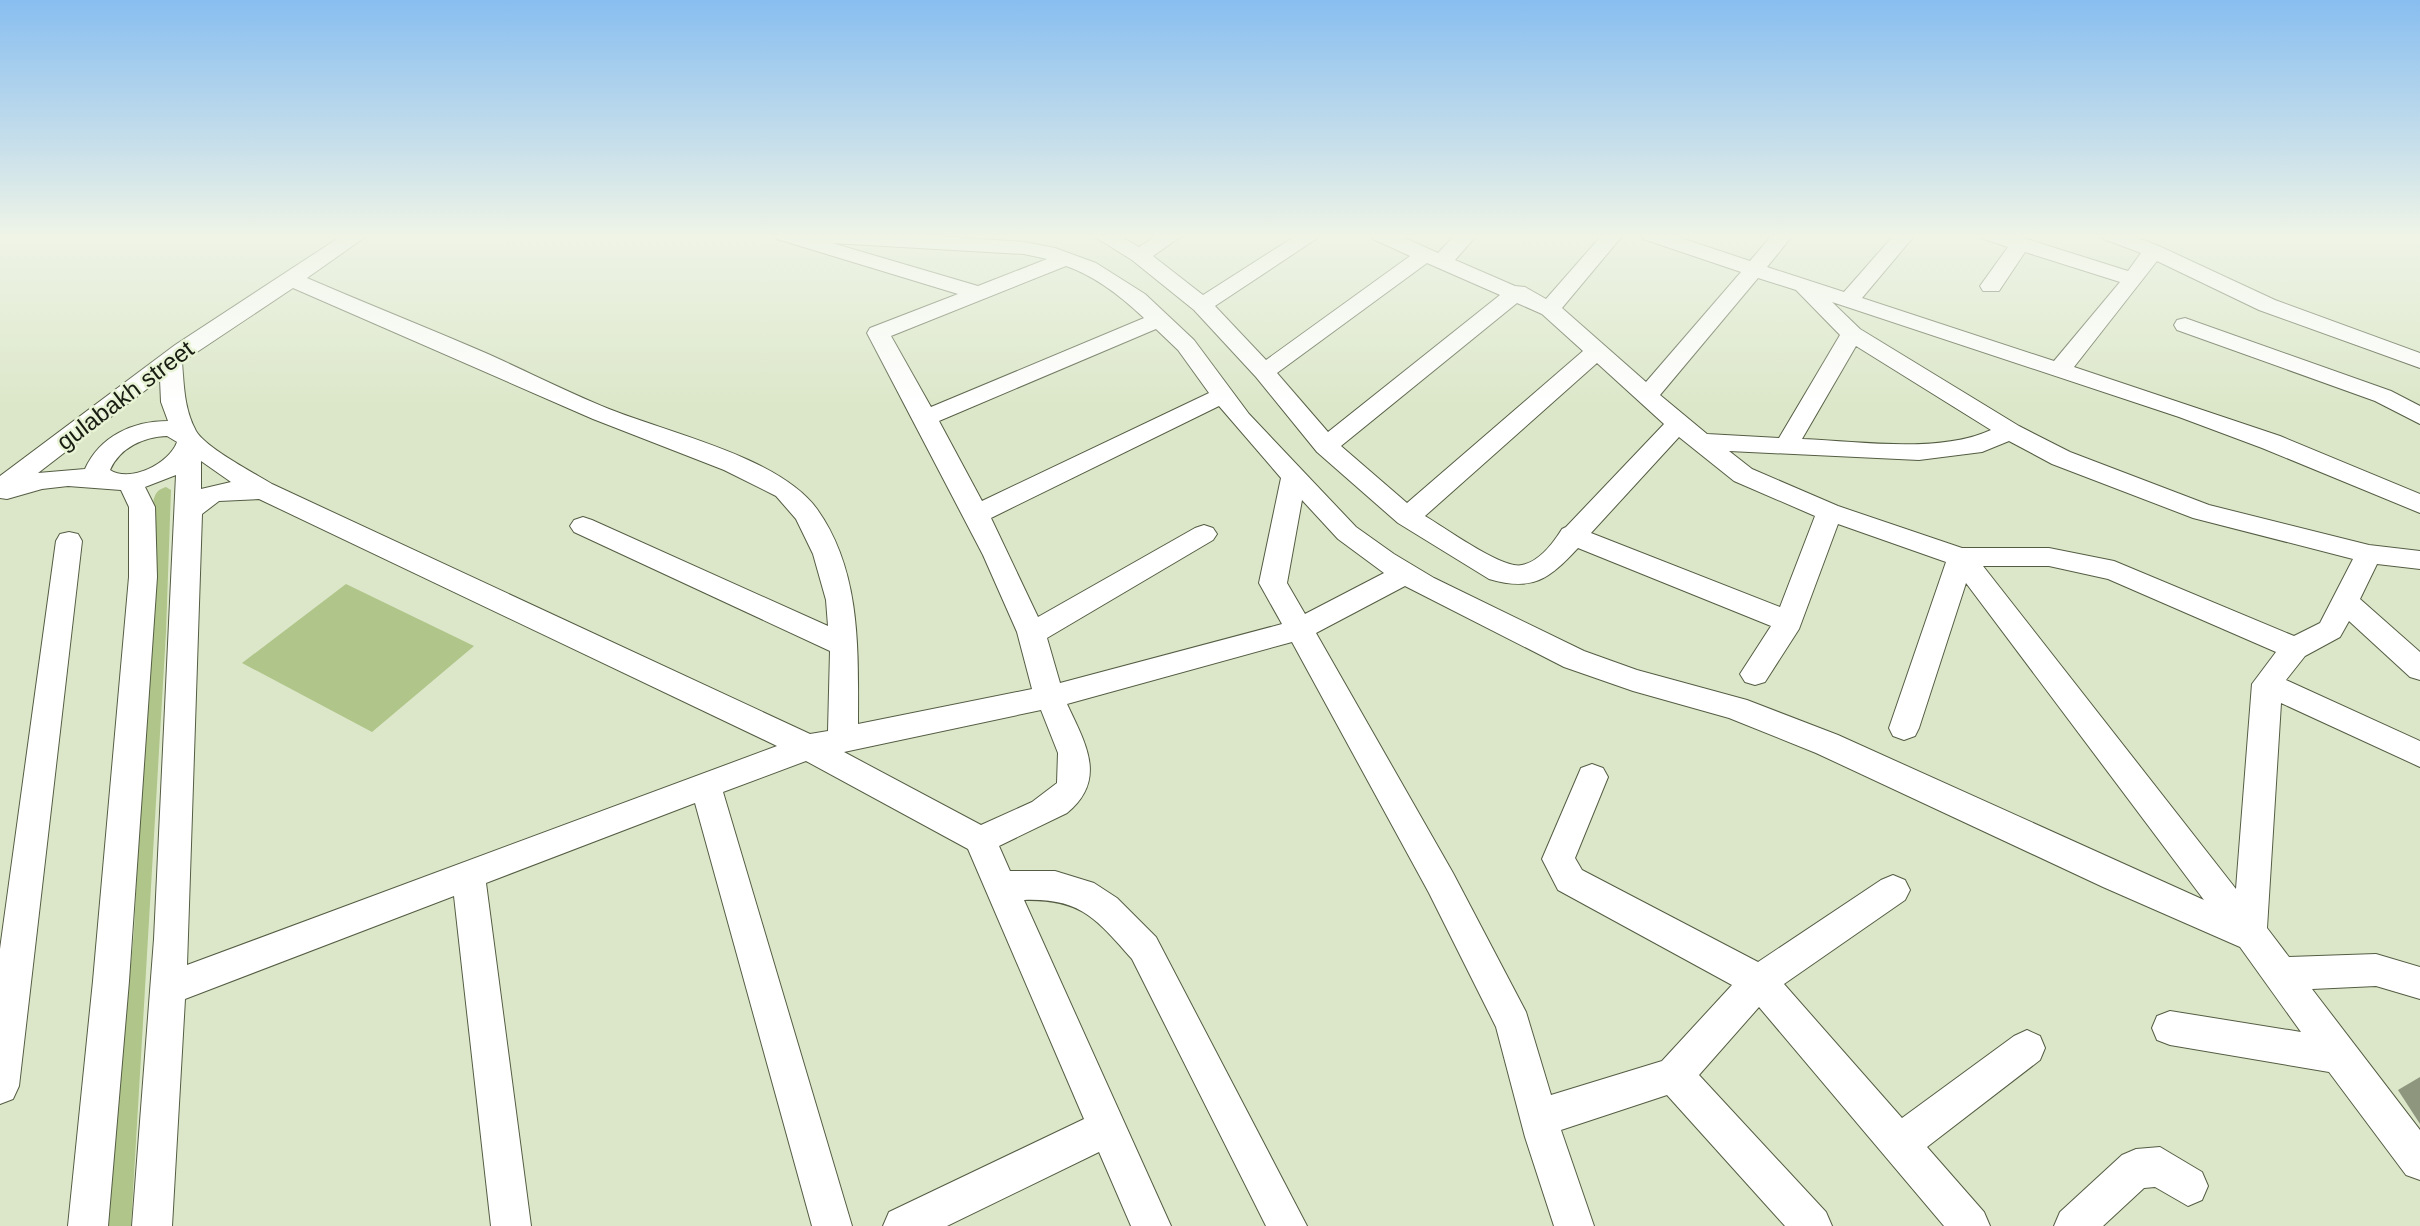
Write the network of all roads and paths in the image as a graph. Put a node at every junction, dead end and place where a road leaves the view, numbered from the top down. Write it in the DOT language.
graph roads {
  1 [pos="275,292"];
  2 [pos="319,292"];
  3 [pos="1128,292"];
  4 [pos="1186,292"];
  5 [pos="1222,292"];
  6 [pos="1382,292"];
  7 [pos="1517,292"];
  8 [pos="1564,292"];
  9 [pos="1735,292"];
  10 [pos="1809,292"];
  11 [pos="1828,292"];
  12 [pos="1855,292"];
  13 [pos="2122,292"];
  14 [pos="2240,292"];
  15 [pos="979,293"];
  16 [pos="1849,299"];
  17 [pos="1202,305"];
  18 [pos="1550,309"];
  19 [pos="1160,319"];
  20 [pos="2185,325"];
  21 [pos="1852,334"];
  22 [pos="1597,351"];
  23 [pos="170,360"];
  24 [pos="2420,361"];
  25 [pos="2059,370"];
  26 [pos="1264,372"];
  27 [pos="1221,396"];
  28 [pos="1647,396"];
  29 [pos="2420,416"];
  30 [pos="925,418"];
  31 [pos="1678,424"];
  32 [pos="2010,431"];
  33 [pos="187,441"];
  34 [pos="1700,442"];
  35 [pos="1787,444"];
  36 [pos="1326,446"];
  37 [pos="1293,478"];
  38 [pos="116,479"];
  39 [pos="2,484"];
  40 [pos="263,490"];
  41 [pos="2420,505"];
  42 [pos="1829,512"];
  43 [pos="189,513"];
  44 [pos="976,514"];
  45 [pos="1407,517"];
  46 [pos="583,527"];
  47 [pos="1204,534"];
  48 [pos="1571,535"];
  49 [pos="69,541"];
  50 [pos="2369,554"];
  51 [pos="1961,557"];
  52 [pos="2420,559"];
  53 [pos="1405,573"];
  54 [pos="2346,603"];
  55 [pos="1789,622"];
  56 [pos="1298,630"];
  57 [pos="1031,634"];
  58 [pos="845,645"];
  59 [pos="2295,648"];
  60 [pos="2420,669"];
  61 [pos="1755,674"];
  62 [pos="2267,684"];
  63 [pos="1050,697"];
  64 [pos="1904,728"];
  65 [pos="843,740"];
  66 [pos="808,747"];
  67 [pos="2420,755"];
  68 [pos="1592,778"];
  69 [pos="706,787"];
  70 [pos="980,840"];
  71 [pos="468,874"];
  72 [pos="1000,886"];
  73 [pos="1893,890"];
  74 [pos="2249,934"];
  75 [pos="2281,974"];
  76 [pos="1759,981"];
  77 [pos="2420,983"];
  78 [pos="167,989"];
  79 [pos="2170,1028"];
  80 [pos="2027,1048"];
  81 [pos="2339,1056"];
  82 [pos="1674,1075"];
  83 [pos="0,1086"];
  84 [pos="1539,1118"];
  85 [pos="1107,1128"];
  86 [pos="1901,1143"];
  87 [pos="2420,1161"];
  88 [pos="2188,1186"];
  89 [pos="88,1226"];
  90 [pos="152,1226"];
  91 [pos="511,1226"];
  92 [pos="832,1226"];
  93 [pos="903,1226"];
  94 [pos="1152,1226"];
  95 [pos="1287,1226"];
  96 [pos="1574,1226"];
  97 [pos="1812,1226"];
  98 [pos="1970,1226"];
  99 [pos="2074,1226"];
  1 -- 23 [label="street, gulabakh street"];
  2 -- 58 [label="street"];
  3 -- 19 [label="street"];
  4 -- 17 [label="street"];
  5 -- 17 [label="street"];
  6 -- 26 [label="street"];
  7 -- 18 [label="street"];
  7 -- 36 [label="street"];
  8 -- 18 [label="street"];
  9 -- 28 [label="street"];
  10 -- 21 [label="street"];
  11 -- 16 [label="street"];
  12 -- 16 [label="street"];
  13 -- 25 [label="street"];
  14 -- 24 [label="street"];
  15 -- 30 [label="street"];
  16 -- 25 [label="street"];
  17 -- 26 [label="street"];
  18 -- 22 [label="street"];
  19 -- 27 [label="street"];
  19 -- 30 [label="street"];
  20 -- 29 [label="street"];
  21 -- 32 [label="street"];
  21 -- 35 [label="street"];
  22 -- 28 [label="street"];
  22 -- 45 [label="street"];
  23 -- 33 [label="street"];
  23 -- 39 [label="street, gulabakh street"];
  25 -- 41 [label="street"];
  26 -- 36 [label="street"];
  27 -- 37 [label="street"];
  27 -- 44 [label="street"];
  28 -- 31 [label="street"];
  30 -- 44 [label="street"];
  31 -- 34 [label="street"];
  31 -- 48 [label="street"];
  32 -- 35 [label="street"];
  32 -- 50 [label="street"];
  33 -- 38 [label="street"];
  33 -- 38 [label="street"];
  33 -- 40 [label="street"];
  33 -- 43 [label="street"];
  34 -- 35 [label="street"];
  34 -- 42 [label="street"];
  36 -- 45 [label="street"];
  37 -- 53 [label="street"];
  37 -- 56 [label="street"];
  38 -- 39 [label="street"];
  38 -- 89 [label="street"];
  40 -- 43 [label="street"];
  40 -- 66 [label="street"];
  42 -- 51 [label="street"];
  42 -- 55 [label="street"];
  43 -- 78 [label="street"];
  44 -- 57 [label="street"];
  45 -- 48 [label="street"];
  46 -- 58 [label="street"];
  47 -- 57 [label="street"];
  48 -- 55 [label="street"];
  49 -- 83 [label="street"];
  50 -- 52 [label="street"];
  50 -- 54 [label="street"];
  51 -- 59 [label="street"];
  51 -- 64 [label="street"];
  51 -- 74 [label="street"];
  53 -- 56 [label="street"];
  53 -- 74 [label="street"];
  54 -- 59 [label="street"];
  54 -- 60 [label="street"];
  55 -- 61 [label="street"];
  56 -- 63 [label="street"];
  56 -- 84 [label="street"];
  57 -- 63 [label="street"];
  58 -- 65 [label="street"];
  59 -- 62 [label="street"];
  62 -- 67 [label="street"];
  62 -- 74 [label="street"];
  63 -- 65 [label="street"];
  63 -- 70 [label="street"];
  65 -- 66 [label="street"];
  66 -- 69 [label="street"];
  66 -- 70 [label="street"];
  68 -- 76 [label="street"];
  69 -- 71 [label="street"];
  69 -- 92 [label="street"];
  70 -- 72 [label="street"];
  71 -- 78 [label="street"];
  71 -- 91 [label="street"];
  72 -- 85 [label="street"];
  72 -- 95 [label="street"];
  73 -- 76 [label="street"];
  74 -- 75 [label="street"];
  75 -- 77 [label="street"];
  75 -- 81 [label="street"];
  76 -- 82 [label="street"];
  76 -- 86 [label="street"];
  78 -- 90 [label="street"];
  79 -- 81 [label="street"];
  80 -- 86 [label="street"];
  81 -- 87 [label="street"];
  82 -- 84 [label="street"];
  82 -- 97 [label="street"];
  84 -- 96 [label="street"];
  85 -- 93 [label="street"];
  85 -- 94 [label="street"];
  86 -- 98 [label="street"];
  88 -- 99 [label="street"];
}
